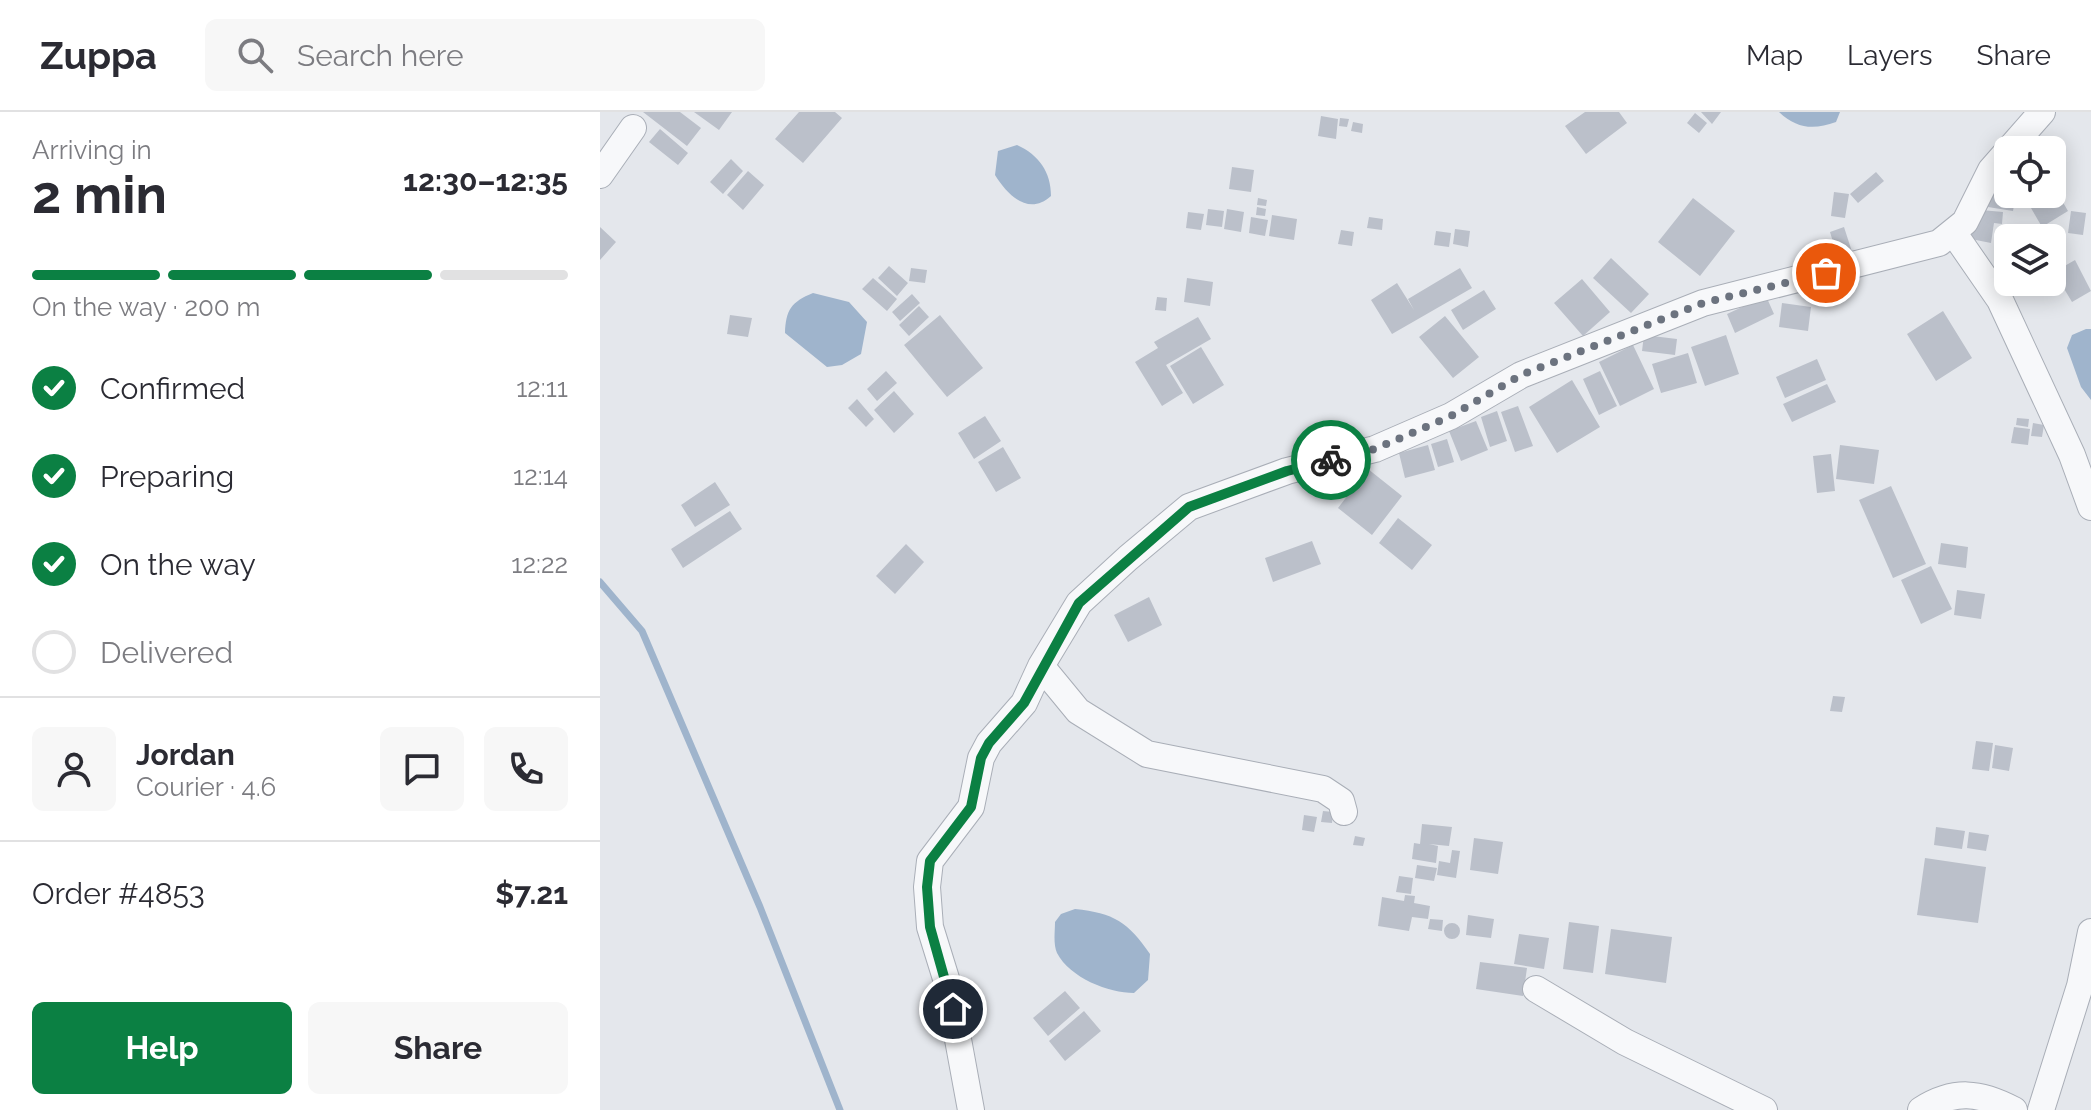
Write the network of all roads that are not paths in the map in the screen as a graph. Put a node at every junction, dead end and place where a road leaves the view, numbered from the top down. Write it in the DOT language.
graph roads {
  1 [pos="2042,112"];
  2 [pos="633,128"];
  3 [pos="600,175"];
  4 [pos="1953,232"];
  5 [pos="2091,507"];
  6 [pos="1041,666"];
  7 [pos="1344,812"];
  8 [pos="2091,932"];
  9 [pos="1536,989"];
  10 [pos="971,1110"];
  11 [pos="1764,1110"];
  12 [pos="1921,1110"];
  13 [pos="2014,1110"];
  14 [pos="2041,1110"];
  1 -- 4 [label="street"];
  2 -- 3 [label="street"];
  4 -- 5 [label="street"];
  4 -- 6 [label="street"];
  6 -- 7 [label="street"];
  6 -- 10 [label="street"];
  8 -- 14 [label="street"];
  9 -- 11 [label="street"];
  12 -- 13 [label="street"];
}
